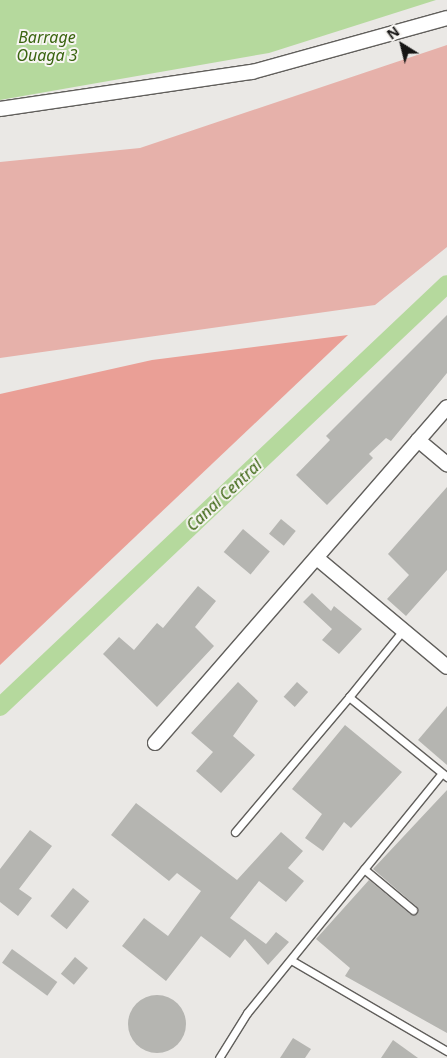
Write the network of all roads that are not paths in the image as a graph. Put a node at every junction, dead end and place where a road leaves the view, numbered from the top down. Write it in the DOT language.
graph roads {
  1 [pos="447,18"];
  2 [pos="0,109"];
  3 [pos="447,408"];
  4 [pos="418,440"];
  5 [pos="447,464"];
  6 [pos="318,558"];
  7 [pos="404,629"];
  8 [pos="447,667"];
  9 [pos="349,697"];
  10 [pos="154,743"];
  11 [pos="444,775"];
  12 [pos="236,832"];
  13 [pos="364,869"];
  14 [pos="413,910"];
  15 [pos="290,960"];
  16 [pos="447,1051"];
  17 [pos="219,1058"];
  1 -- 2 [label="street"];
  3 -- 4 [label="street"];
  4 -- 5 [label="street"];
  4 -- 6 [label="street"];
  6 -- 7 [label="street"];
  6 -- 10 [label="street"];
  7 -- 8 [label="street"];
  7 -- 9 [label="lane"];
  9 -- 11 [label="lane"];
  9 -- 12 [label="lane"];
  11 -- 13 [label="lane"];
  13 -- 14 [label="lane"];
  13 -- 15 [label="lane"];
  15 -- 16 [label="lane"];
  15 -- 17 [label="lane"];
}
